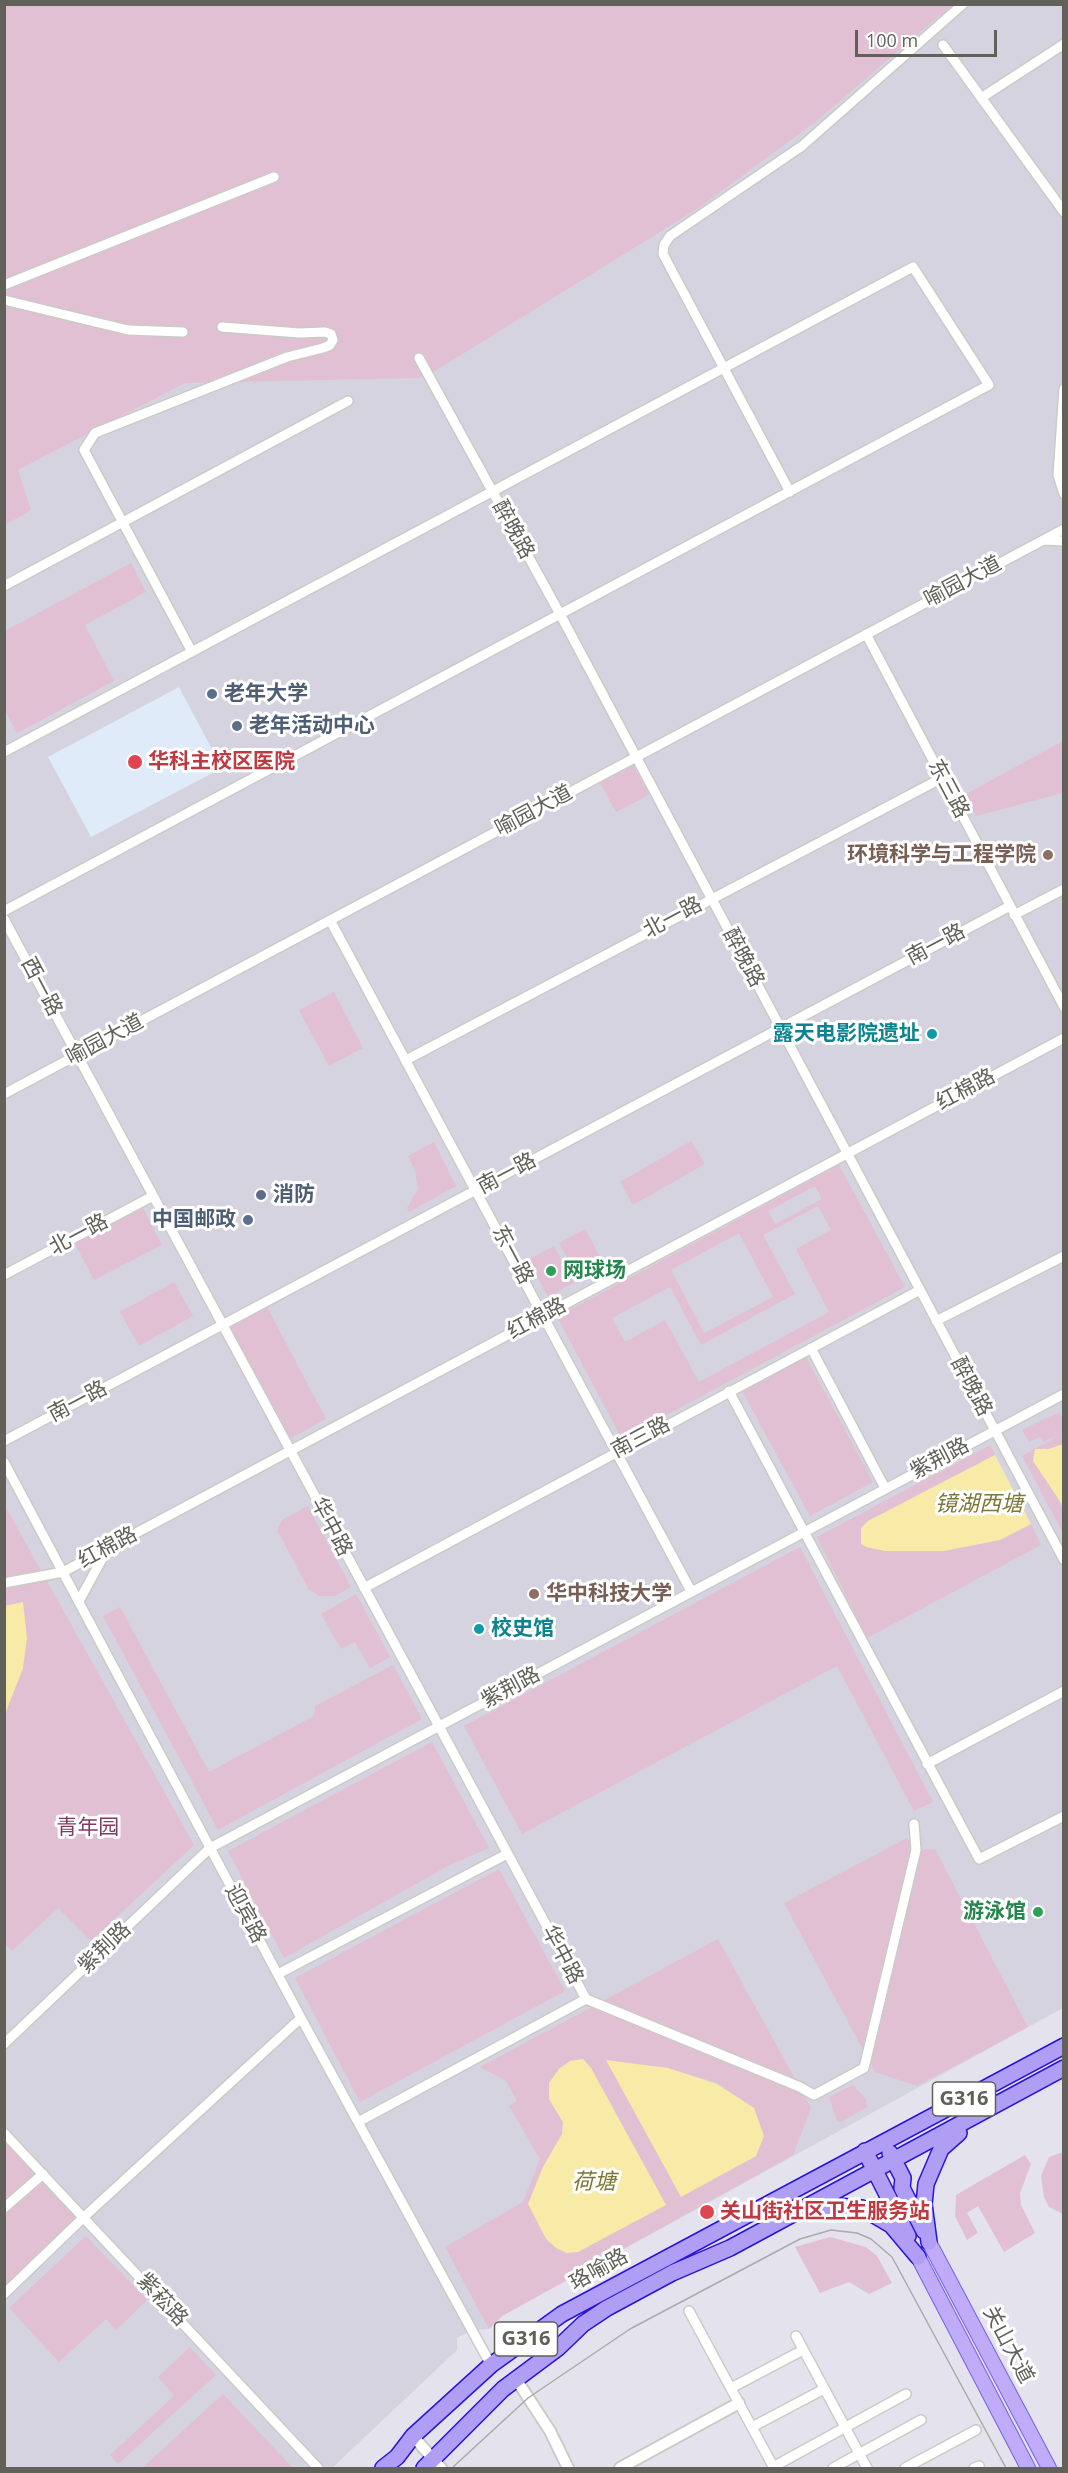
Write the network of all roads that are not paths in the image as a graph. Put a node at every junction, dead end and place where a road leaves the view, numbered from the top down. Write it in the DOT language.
graph roads {
  1 [pos="963,4"];
  2 [pos="1064,44"];
  3 [pos="943,45"];
  4 [pos="981,98"];
  5 [pos="274,177"];
  6 [pos="1064,212"];
  7 [pos="4,285"];
  8 [pos="4,300"];
  9 [pos="222,327"];
  10 [pos="183,332"];
  11 [pos="419,358"];
  12 [pos="724,368"];
  13 [pos="1064,388"];
  14 [pos="348,401"];
  15 [pos="1062,419"];
  16 [pos="492,491"];
  17 [pos="790,492"];
  18 [pos="1064,494"];
  19 [pos="123,523"];
  20 [pos="1064,528"];
  21 [pos="1042,540"];
  22 [pos="1064,541"];
  23 [pos="4,586"];
  24 [pos="560,614"];
  25 [pos="866,634"];
  26 [pos="192,652"];
  27 [pos="4,752"];
  28 [pos="636,757"];
  29 [pos="942,778"];
  30 [pos="1064,889"];
  31 [pos="711,898"];
  32 [pos="4,911"];
  33 [pos="1012,911"];
  34 [pos="4,919"];
  35 [pos="330,920"];
  36 [pos="1064,1007"];
  37 [pos="780,1028"];
  38 [pos="1064,1038"];
  39 [pos="77,1055"];
  40 [pos="406,1060"];
  41 [pos="4,1094"];
  42 [pos="847,1153"];
  43 [pos="477,1190"];
  44 [pos="153,1196"];
  45 [pos="1064,1256"];
  46 [pos="4,1275"];
  47 [pos="920,1290"];
  48 [pos="544,1315"];
  49 [pos="936,1321"];
  50 [pos="222,1325"];
  51 [pos="811,1348"];
  52 [pos="729,1391"];
  53 [pos="1064,1394"];
  54 [pos="994,1430"];
  55 [pos="4,1441"];
  56 [pos="290,1450"];
  57 [pos="616,1452"];
  58 [pos="4,1462"];
  59 [pos="885,1488"];
  60 [pos="804,1531"];
  61 [pos="108,1547"];
  62 [pos="1064,1560"];
  63 [pos="63,1572"];
  64 [pos="4,1583"];
  65 [pos="364,1588"];
  66 [pos="691,1592"];
  67 [pos="79,1601"];
  68 [pos="1064,1691"];
  69 [pos="438,1726"];
  70 [pos="927,1764"];
  71 [pos="1064,1816"];
  72 [pos="914,1824"];
  73 [pos="210,1848"];
  74 [pos="507,1854"];
  75 [pos="278,1974"];
  76 [pos="586,2000"];
  77 [pos="301,2018"];
  78 [pos="4,2044"];
  79 [pos="1064,2046"];
  80 [pos="1064,2068"];
  81 [pos="1000,2101"];
  82 [pos="358,2122"];
  83 [pos="4,2133"];
  84 [pos="884,2141"];
  85 [pos="8,2144"];
  86 [pos="865,2151"];
  87 [pos="894,2160"];
  88 [pos="876,2171"];
  89 [pos="43,2174"];
  90 [pos="4,2208"];
  91 [pos="84,2217"];
  92 [pos="786,2218"];
  93 [pos="929,2242"];
  94 [pos="918,2257"];
  95 [pos="4,2294"];
  96 [pos="689,2311"];
  97 [pos="796,2336"];
  98 [pos="803,2350"];
  99 [pos="491,2365"];
  100 [pos="516,2379"];
  101 [pos="731,2388"];
  102 [pos="824,2389"];
  103 [pos="906,2394"];
  104 [pos="739,2403"];
  105 [pos="921,2420"];
  106 [pos="752,2427"];
  107 [pos="845,2428"];
  108 [pos="976,2430"];
  109 [pos="413,2436"];
  110 [pos="860,2454"];
  111 [pos="433,2466"];
  112 [pos="774,2468"];
  113 [pos="318,2469"];
  114 [pos="383,2469"];
  115 [pos="568,2469"];
  116 [pos="620,2469"];
  117 [pos="834,2469"];
  118 [pos="867,2469"];
  119 [pos="905,2469"];
  120 [pos="1028,2469"];
  121 [pos="1049,2469"];
  1 -- 12 [label="street"];
  2 -- 4 [label="street"];
  3 -- 4 [label="street"];
  4 -- 6 [label="street"];
  5 -- 7 [label="street"];
  8 -- 10 [label="street"];
  9 -- 19 [label="street"];
  11 -- 16 [label="street, 醉晚路"];
  12 -- 16 [label="street"];
  12 -- 17 [label="street"];
  12 -- 17 [label="street"];
  13 -- 15 [label="street"];
  14 -- 19 [label="street"];
  15 -- 18 [label="street"];
  16 -- 24 [label="street, 醉晚路"];
  16 -- 26 [label="street"];
  17 -- 24 [label="street"];
  19 -- 23 [label="street"];
  19 -- 26 [label="street"];
  20 -- 21 [label="street, 喻园大道"];
  21 -- 22 [label="street"];
  21 -- 25 [label="street, 喻园大道"];
  24 -- 28 [label="street, 醉晚路"];
  24 -- 32 [label="street"];
  25 -- 28 [label="street, 喻园大道"];
  25 -- 29 [label="street, 东三路"];
  26 -- 27 [label="street"];
  28 -- 31 [label="street, 醉晚路"];
  28 -- 35 [label="street, 喻园大道"];
  29 -- 31 [label="street, 北一路"];
  29 -- 33 [label="street, 东三路"];
  30 -- 33 [label="street, 南一路"];
  31 -- 37 [label="street, 醉晚路"];
  31 -- 40 [label="street, 北一路"];
  33 -- 36 [label="street, 东三路"];
  33 -- 37 [label="street, 南一路"];
  34 -- 39 [label="street, 西一路"];
  35 -- 39 [label="street, 喻园大道"];
  35 -- 40 [label="street, 东一路"];
  37 -- 42 [label="street, 醉晚路"];
  37 -- 43 [label="street, 南一路"];
  38 -- 42 [label="street, 红棉路"];
  39 -- 41 [label="street, 喻园大道"];
  39 -- 44 [label="street, 华中路"];
  40 -- 43 [label="street, 东一路"];
  42 -- 47 [label="street, 醉晚路"];
  42 -- 48 [label="street, 红棉路"];
  43 -- 48 [label="street, 东一路"];
  43 -- 50 [label="street, 南一路"];
  44 -- 46 [label="street, 北一路"];
  44 -- 50 [label="street, 华中路"];
  45 -- 49 [label="street"];
  47 -- 49 [label="street, 醉晚路"];
  47 -- 51 [label="street, 南三路"];
  48 -- 56 [label="street, 红棉路"];
  48 -- 57 [label="street, 东一路"];
  49 -- 54 [label="street, 醉晚路"];
  50 -- 55 [label="street, 南一路"];
  50 -- 56 [label="street, 华中路"];
  51 -- 52 [label="street, 南三路"];
  51 -- 59 [label="street"];
  52 -- 57 [label="street, 南三路"];
  52 -- 60 [label="street"];
  53 -- 54 [label="street, 紫荆路"];
  54 -- 59 [label="street, 紫荆路"];
  54 -- 62 [label="street, 醉晚路"];
  56 -- 61 [label="street, 红棉路"];
  56 -- 65 [label="street, 华中路"];
  57 -- 65 [label="street, 南三路"];
  57 -- 66 [label="street, 东一路"];
  58 -- 63 [label="street, 迎宾路"];
  59 -- 60 [label="street, 紫荆路"];
  60 -- 66 [label="street, 紫荆路"];
  60 -- 70 [label="street"];
  61 -- 63 [label="street, 红棉路"];
  61 -- 67 [label="street"];
  63 -- 64 [label="street, 红棉路"];
  63 -- 67 [label="street, 迎宾路"];
  65 -- 69 [label="street, 华中路"];
  66 -- 69 [label="street, 紫荆路"];
  67 -- 73 [label="street, 迎宾路"];
  68 -- 70 [label="street"];
  69 -- 73 [label="street, 紫荆路"];
  69 -- 74 [label="street, 华中路"];
  70 -- 71 [label="street"];
  72 -- 76 [label="street"];
  73 -- 75 [label="street, 迎宾路"];
  73 -- 78 [label="street, 紫荆路"];
  74 -- 75 [label="street"];
  74 -- 76 [label="street, 华中路"];
  75 -- 77 [label="street, 迎宾路"];
  76 -- 82 [label="street"];
  77 -- 82 [label="street, 迎宾路"];
  77 -- 91 [label="street"];
  79 -- 84 [label="highway, G316"];
  80 -- 81 [label="highway, G316"];
  81 -- 87 [label="highway, G316"];
  81 -- 93 [label="highway"];
  82 -- 99 [label="street, 迎宾路"];
  83 -- 85 [label="street, 紫菘路"];
  84 -- 86 [label="highway, G316"];
  84 -- 87 [label="highway"];
  85 -- 89 [label="street, 紫菘路"];
  86 -- 88 [label="highway"];
  86 -- 99 [label="highway, 珞喻路 / G316"];
  87 -- 88 [label="highway, G316"];
  87 -- 93 [label="highway"];
  88 -- 92 [label="highway, 珞喻路 / G316"];
  88 -- 94 [label="highway"];
  89 -- 90 [label="street"];
  89 -- 91 [label="street, 紫菘路"];
  91 -- 95 [label="street"];
  91 -- 113 [label="street, 紫菘路"];
  92 -- 94 [label="highway"];
  92 -- 100 [label="highway, 珞喻路 / G316"];
  93 -- 121 [label="main road, 关山大道"];
  94 -- 120 [label="main road, 关山大道"];
  96 -- 101 [label="street"];
  97 -- 98 [label="street"];
  98 -- 101 [label="street"];
  98 -- 102 [label="street"];
  99 -- 109 [label="highway, 珞喻路 / G316"];
  100 -- 111 [label="highway, 珞喻路 / G316"];
  100 -- 115 [label="street"];
  101 -- 104 [label="street"];
  102 -- 106 [label="street"];
  102 -- 107 [label="street"];
  103 -- 107 [label="street"];
  104 -- 106 [label="street"];
  104 -- 116 [label="street"];
  105 -- 110 [label="street"];
  106 -- 112 [label="street"];
  107 -- 110 [label="street"];
  107 -- 112 [label="street"];
  108 -- 119 [label="street"];
  109 -- 111 [label="street"];
  109 -- 114 [label="highway, 珞喻路 / G316"];
  110 -- 117 [label="street"];
  110 -- 118 [label="street"];
}
